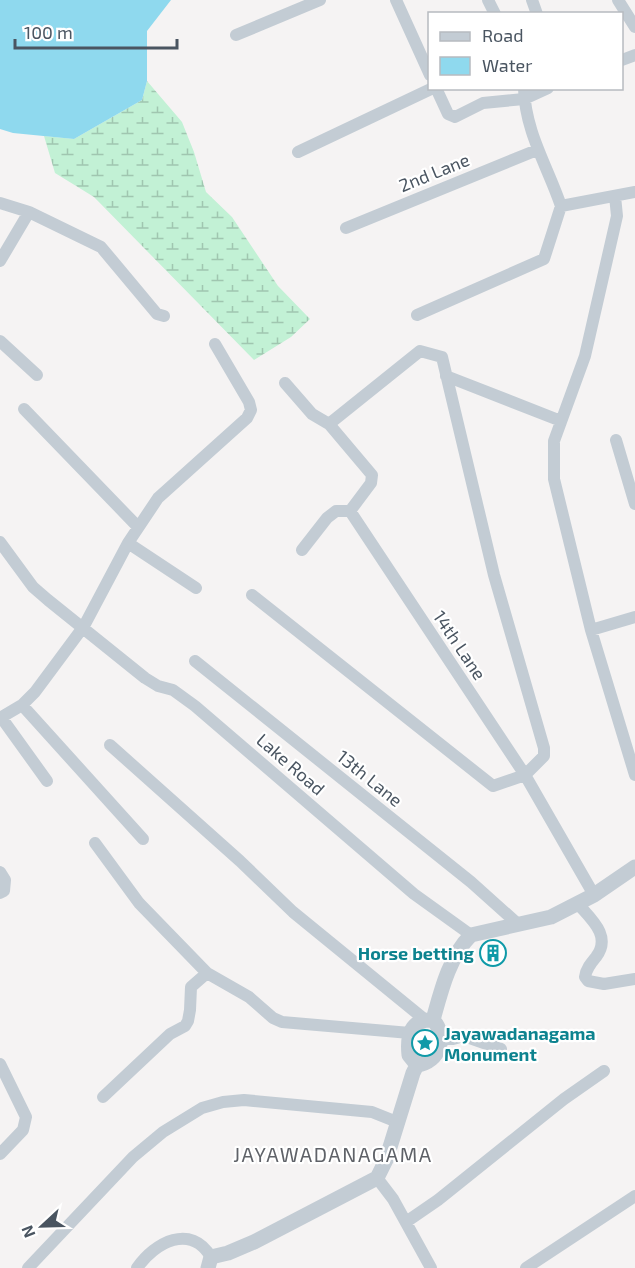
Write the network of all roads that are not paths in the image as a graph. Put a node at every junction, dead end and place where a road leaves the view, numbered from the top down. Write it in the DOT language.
graph roads {
  1 [pos="320,0"];
  2 [pos="396,0"];
  3 [pos="618,0"];
  4 [pos="635,27"];
  5 [pos="236,35"];
  6 [pos="428,73"];
  7 [pos="430,90"];
  8 [pos="435,90"];
  9 [pos="540,90"];
  10 [pos="524,94"];
  11 [pos="537,150"];
  12 [pos="298,152"];
  13 [pos="635,192"];
  14 [pos="615,196"];
  15 [pos="0,203"];
  16 [pos="561,207"];
  17 [pos="29,212"];
  18 [pos="346,228"];
  19 [pos="0,261"];
  20 [pos="417,315"];
  21 [pos="164,316"];
  22 [pos="0,341"];
  23 [pos="215,344"];
  24 [pos="37,375"];
  25 [pos="446,376"];
  26 [pos="285,383"];
  27 [pos="24,409"];
  28 [pos="561,421"];
  29 [pos="329,424"];
  30 [pos="616,440"];
  31 [pos="635,504"];
  32 [pos="350,511"];
  33 [pos="138,526"];
  34 [pos="0,542"];
  35 [pos="128,543"];
  36 [pos="302,550"];
  37 [pos="196,588"];
  38 [pos="252,595"];
  39 [pos="635,617"];
  40 [pos="84,626"];
  41 [pos="591,630"];
  42 [pos="195,661"];
  43 [pos="22,705"];
  44 [pos="1,718"];
  45 [pos="110,745"];
  46 [pos="635,775"];
  47 [pos="525,776"];
  48 [pos="46,781"];
  49 [pos="143,839"];
  50 [pos="95,843"];
  51 [pos="635,867"];
  52 [pos="0,872"];
  53 [pos="0,893"];
  54 [pos="594,895"];
  55 [pos="578,904"];
  56 [pos="519,925"];
  57 [pos="471,935"];
  58 [pos="207,973"];
  59 [pos="635,979"];
  60 [pos="429,1020"];
  61 [pos="410,1034"];
  62 [pos="442,1039"];
  63 [pos="501,1048"];
  64 [pos="0,1064"];
  65 [pos="417,1065"];
  66 [pos="604,1071"];
  67 [pos="103,1097"];
  68 [pos="397,1122"];
  69 [pos="0,1154"];
  70 [pos="377,1178"];
  71 [pos="635,1196"];
  72 [pos="406,1222"];
  73 [pos="209,1262"];
  74 [pos="28,1268"];
  75 [pos="137,1268"];
  76 [pos="431,1268"];
  77 [pos="526,1268"];
  1 -- 5 [label="street"];
  2 -- 6 [label="street"];
  3 -- 4 [label="street"];
  7 -- 12 [label="street"];
  8 -- 10 [label="street"];
  9 -- 10 [label="street"];
  10 -- 11 [label="street"];
  11 -- 16 [label="street"];
  11 -- 18 [label="street, 2nd Lane"];
  13 -- 14 [label="street"];
  14 -- 16 [label="street"];
  14 -- 28 [label="street"];
  15 -- 17 [label="street"];
  16 -- 20 [label="street"];
  17 -- 19 [label="street"];
  17 -- 21 [label="street"];
  22 -- 24 [label="street"];
  23 -- 33 [label="street"];
  25 -- 28 [label="street"];
  25 -- 29 [label="street"];
  25 -- 47 [label="street"];
  26 -- 29 [label="street"];
  27 -- 33 [label="street"];
  28 -- 41 [label="street"];
  29 -- 32 [label="street"];
  30 -- 31 [label="street"];
  32 -- 36 [label="street"];
  32 -- 47 [label="street, 14th Lane"];
  33 -- 35 [label="street"];
  34 -- 40 [label="street, Lake Road"];
  35 -- 37 [label="street"];
  35 -- 40 [label="street"];
  38 -- 47 [label="street"];
  39 -- 41 [label="street"];
  40 -- 43 [label="street"];
  40 -- 57 [label="street, Lake Road"];
  41 -- 46 [label="street"];
  42 -- 56 [label="street, 13th Lane"];
  43 -- 44 [label="street"];
  43 -- 49 [label="street"];
  44 -- 48 [label="street"];
  45 -- 60 [label="street"];
  47 -- 54 [label="street, 14th Lane"];
  50 -- 58 [label="street"];
  51 -- 54 [label="street"];
  52 -- 53 [label="street"];
  54 -- 55 [label="street"];
  55 -- 56 [label="street"];
  55 -- 59 [label="street"];
  56 -- 57 [label="street"];
  57 -- 60 [label="street"];
  58 -- 61 [label="street"];
  58 -- 67 [label="street"];
  60 -- 61 [label="street"];
  60 -- 62 [label="street"];
  61 -- 65 [label="street"];
  62 -- 63 [label="street"];
  62 -- 65 [label="street"];
  64 -- 69 [label="street"];
  65 -- 68 [label="street"];
  66 -- 72 [label="street"];
  68 -- 70 [label="street"];
  68 -- 74 [label="street"];
  70 -- 72 [label="street"];
  70 -- 73 [label="street"];
  71 -- 77 [label="street"];
  72 -- 76 [label="street"];
  73 -- 75 [label="street"];
}
